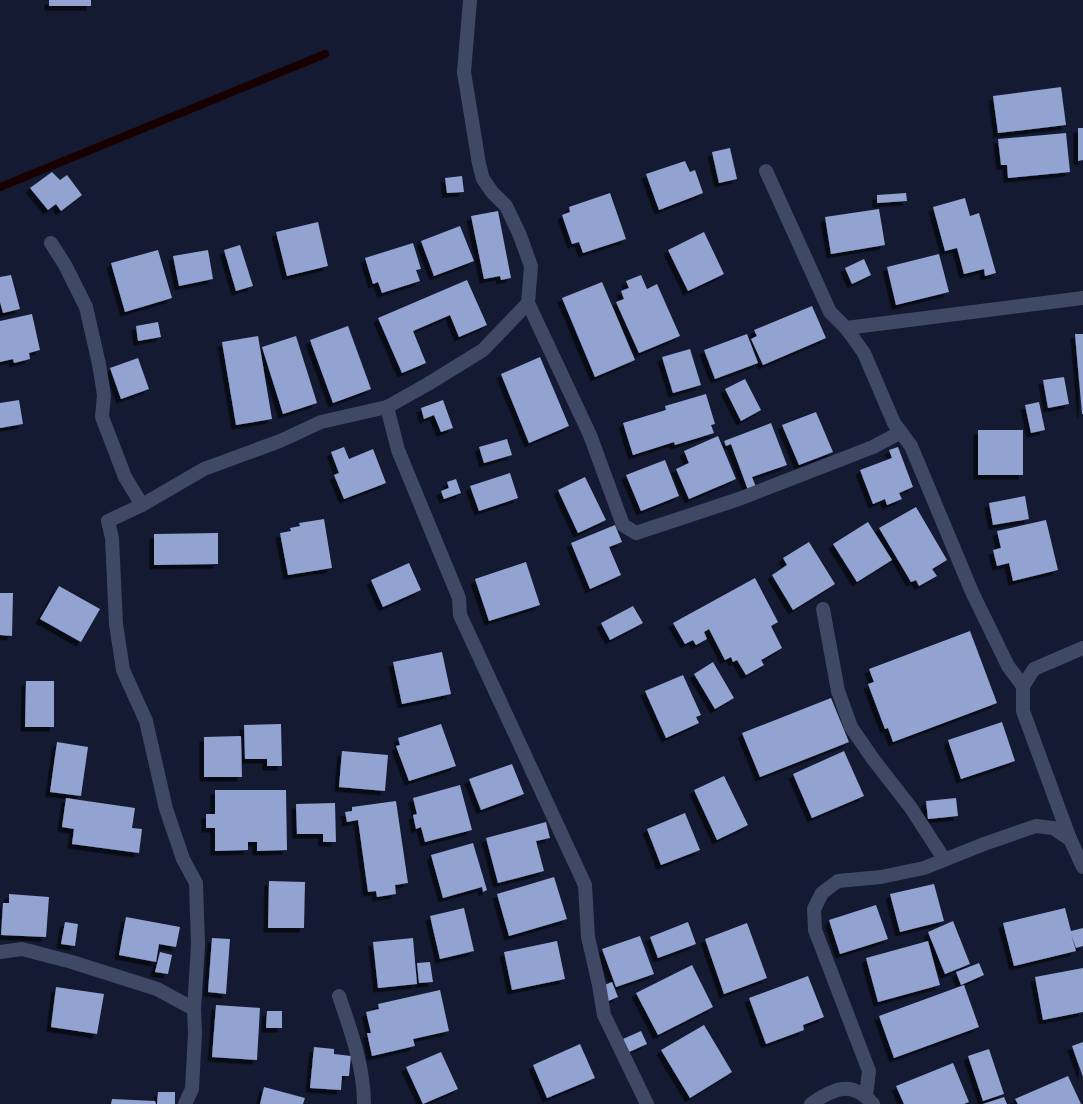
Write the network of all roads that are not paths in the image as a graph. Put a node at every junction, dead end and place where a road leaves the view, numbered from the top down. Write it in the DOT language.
graph roads {
  1 [pos="470,0"];
  2 [pos="766,171"];
  3 [pos="51,243"];
  4 [pos="1083,298"];
  5 [pos="528,303"];
  6 [pos="846,328"];
  7 [pos="387,407"];
  8 [pos="901,432"];
  9 [pos="142,505"];
  10 [pos="823,609"];
  11 [pos="1083,648"];
  12 [pos="1023,686"];
  13 [pos="1070,839"];
  14 [pos="944,860"];
  15 [pos="1083,867"];
  16 [pos="0,952"];
  17 [pos="339,996"];
  18 [pos="194,1009"];
  19 [pos="870,1100"];
  20 [pos="185,1104"];
  21 [pos="364,1104"];
  22 [pos="647,1104"];
  23 [pos="810,1104"];
  1 -- 5 [label="street"];
  2 -- 6 [label="street"];
  3 -- 9 [label="street"];
  4 -- 6 [label="street"];
  5 -- 7 [label="street"];
  5 -- 8 [label="street"];
  6 -- 8 [label="street"];
  7 -- 9 [label="street"];
  7 -- 22 [label="street"];
  8 -- 12 [label="street"];
  9 -- 18 [label="street"];
  10 -- 14 [label="street"];
  11 -- 12 [label="street"];
  12 -- 13 [label="street"];
  13 -- 14 [label="street"];
  13 -- 15 [label="street"];
  14 -- 19 [label="street"];
  16 -- 18 [label="street"];
  17 -- 21 [label="street"];
  18 -- 20 [label="street"];
  19 -- 23 [label="street"];
}
